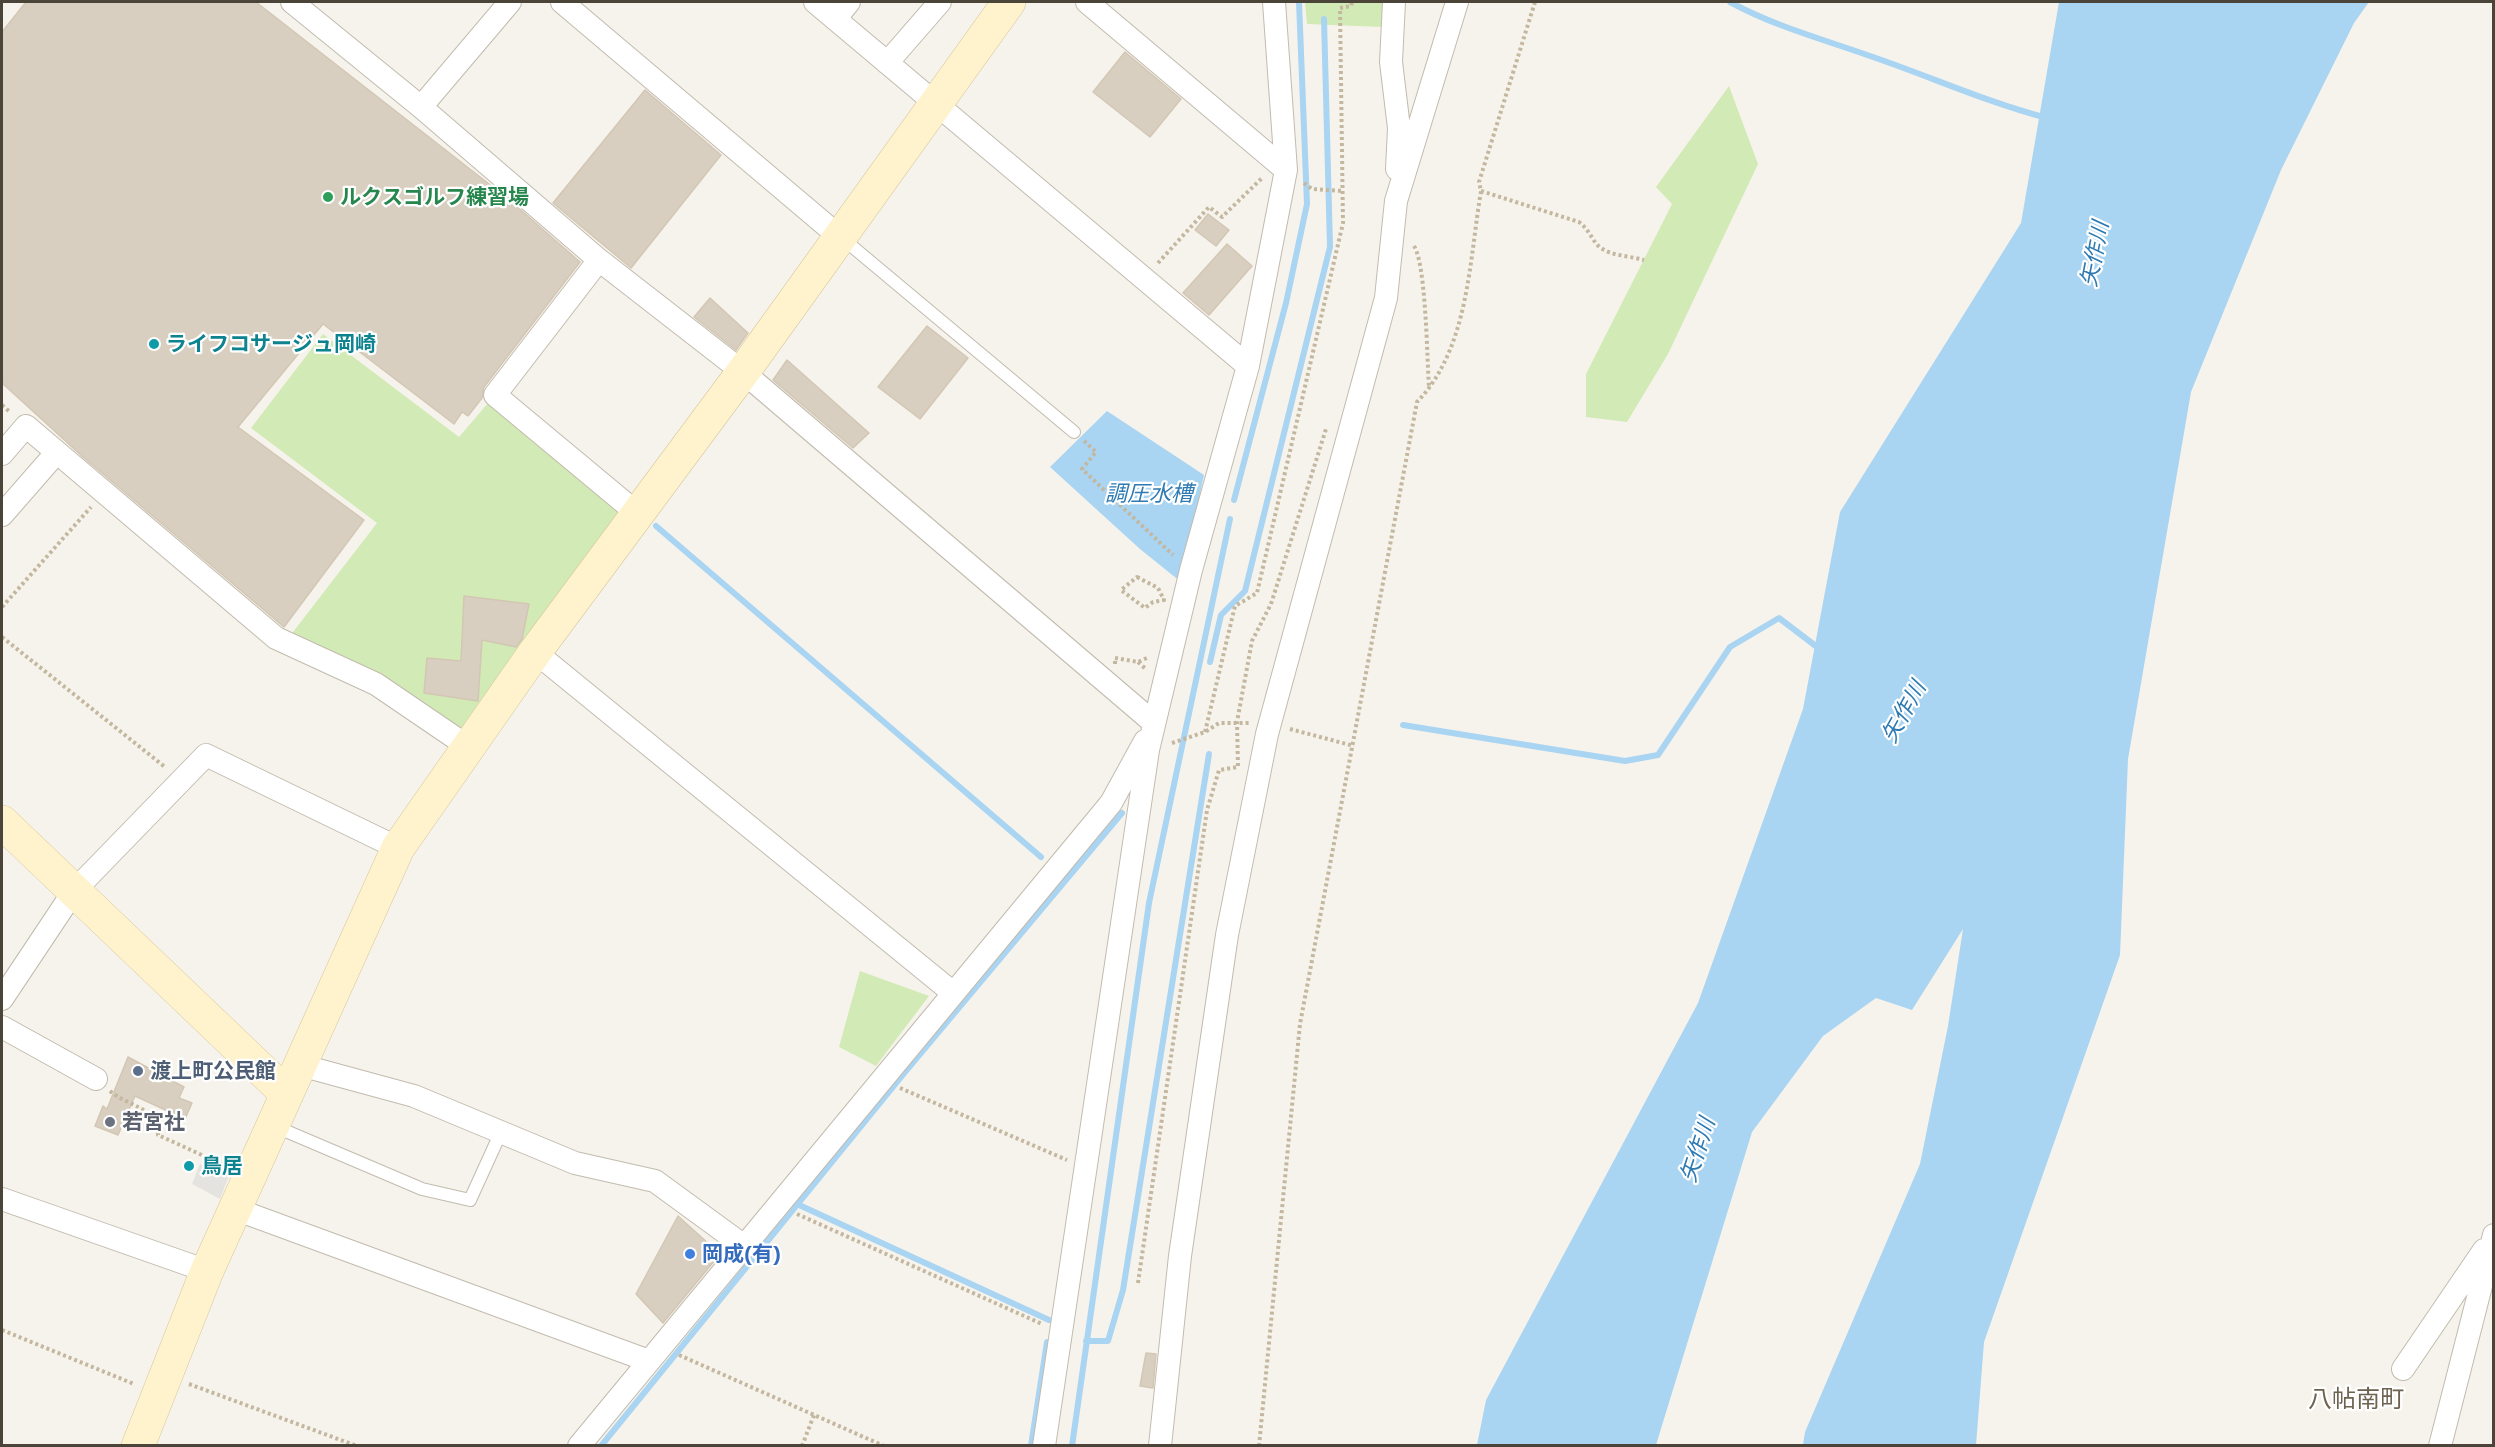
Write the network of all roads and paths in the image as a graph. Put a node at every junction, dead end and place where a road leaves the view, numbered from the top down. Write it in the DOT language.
graph roads {
  1 [pos="292,2"];
  2 [pos="510,2"];
  3 [pos="562,2"];
  4 [pos="815,2"];
  5 [pos="940,2"];
  6 [pos="1009,2"];
  7 [pos="1087,2"];
  8 [pos="1274,2"];
  9 [pos="1352,2"];
  10 [pos="1394,2"];
  11 [pos="1457,2"];
  12 [pos="1535,2"];
  13 [pos="842,10"];
  14 [pos="887,63"];
  15 [pos="936,105"];
  16 [pos="421,107"];
  17 [pos="1282,166"];
  18 [pos="1312,189"];
  19 [pos="1343,191"];
  20 [pos="1481,191"];
  21 [pos="1394,208"];
  22 [pos="841,238"];
  23 [pos="599,260"];
  24 [pos="1644,260"];
  25 [pos="1143,279"];
  26 [pos="1248,366"];
  27 [pos="743,372"];
  28 [pos="1429,389"];
  29 [pos="1329,421"];
  30 [pos="1074,432"];
  31 [pos="57,452"];
  32 [pos="2,454"];
  33 [pos="104,492"];
  34 [pos="638,513"];
  35 [pos="2,514"];
  36 [pos="1158,542"];
  37 [pos="1153,602"];
  38 [pos="2,607"];
  39 [pos="2,637"];
  40 [pos="535,652"];
  41 [pos="1154,723"];
  42 [pos="1238,723"];
  43 [pos="1269,724"];
  44 [pos="1205,732"];
  45 [pos="1354,746"];
  46 [pos="470,748"];
  47 [pos="1148,750"];
  48 [pos="181,780"];
  49 [pos="2,822"];
  50 [pos="398,848"];
  51 [pos="74,891"];
  52 [pos="952,992"];
  53 [pos="2,999"];
  54 [pos="2,1027"];
  55 [pos="96,1079"];
  56 [pos="294,1079"];
  57 [pos="880,1079"];
  58 [pos="273,1125"];
  59 [pos="501,1132"];
  60 [pos="1086,1168"];
  61 [pos="250,1177"];
  62 [pos="2,1199"];
  63 [pos="777,1205"];
  64 [pos="235,1209"];
  65 [pos="2493,1236"];
  66 [pos="744,1246"];
  67 [pos="207,1271"];
  68 [pos="1138,1283"];
  69 [pos="2,1330"];
  70 [pos="1061,1333"];
  71 [pos="655,1354"];
  72 [pos="2403,1369"];
  73 [pos="162,1385"];
  74 [pos="814,1415"];
  75 [pos="138,1446"];
  76 [pos="357,1446"];
  77 [pos="579,1446"];
  78 [pos="802,1446"];
  79 [pos="884,1446"];
  80 [pos="1044,1446"];
  81 [pos="1160,1446"];
  82 [pos="1259,1446"];
  83 [pos="2439,1446"];
  1 -- 16 [label="street"];
  2 -- 16 [label="street"];
  3 -- 22 [label="street"];
  4 -- 13 [label="street"];
  5 -- 14 [label="street"];
  6 -- 15 [label="street"];
  7 -- 17 [label="street"];
  8 -- 17 [label="street"];
  9 -- 19 [label="path"];
  10 -- 21 [label="street"];
  11 -- 21 [label="street"];
  12 -- 20 [label="path"];
  13 -- 14 [label="street"];
  14 -- 15 [label="street"];
  15 -- 22 [label="street"];
  15 -- 25 [label="street"];
  16 -- 23 [label="street"];
  17 -- 25 [label="path"];
  17 -- 26 [label="street"];
  18 -- 19 [label="path"];
  19 -- 44 [label="path"];
  20 -- 24 [label="path"];
  20 -- 28 [label="path"];
  21 -- 28 [label="path"];
  21 -- 43 [label="street"];
  22 -- 27 [label="street"];
  22 -- 30 [label="lane"];
  23 -- 27 [label="street"];
  23 -- 34 [label="street"];
  25 -- 26 [label="street"];
  26 -- 41 [label="street"];
  27 -- 34 [label="street"];
  27 -- 41 [label="street"];
  28 -- 45 [label="path"];
  29 -- 42 [label="path"];
  30 -- 36 [label="path"];
  31 -- 32 [label="street"];
  31 -- 33 [label="street"];
  31 -- 35 [label="street"];
  33 -- 38 [label="path"];
  33 -- 46 [label="street"];
  34 -- 40 [label="street"];
  37 -- 37 [label="path"];
  39 -- 48 [label="path"];
  40 -- 46 [label="street"];
  40 -- 52 [label="street"];
  41 -- 47 [label="street"];
  41 -- 52 [label="street"];
  42 -- 43 [label="path"];
  42 -- 44 [label="path"];
  42 -- 68 [label="path"];
  43 -- 45 [label="path"];
  43 -- 81 [label="street"];
  44 -- 47 [label="path"];
  45 -- 82 [label="path"];
  46 -- 50 [label="street"];
  47 -- 60 [label="street"];
  48 -- 50 [label="street"];
  48 -- 51 [label="street"];
  49 -- 51 [label="street"];
  50 -- 56 [label="street"];
  51 -- 53 [label="street"];
  51 -- 56 [label="street"];
  52 -- 57 [label="street"];
  54 -- 55 [label="street"];
  55 -- 61 [label="path"];
  56 -- 58 [label="street"];
  56 -- 59 [label="street"];
  57 -- 60 [label="path"];
  57 -- 63 [label="street"];
  58 -- 59 [label="lane"];
  58 -- 61 [label="street"];
  59 -- 66 [label="street"];
  60 -- 70 [label="street"];
  61 -- 64 [label="street"];
  62 -- 67 [label="street"];
  63 -- 66 [label="street"];
  63 -- 70 [label="path"];
  64 -- 67 [label="street"];
  64 -- 71 [label="street"];
  65 -- 72 [label="street"];
  65 -- 83 [label="street"];
  66 -- 71 [label="street"];
  67 -- 73 [label="street"];
  69 -- 73 [label="path"];
  70 -- 80 [label="street"];
  71 -- 74 [label="path"];
  71 -- 77 [label="street"];
  73 -- 75 [label="street"];
  73 -- 76 [label="path"];
  74 -- 78 [label="path"];
  74 -- 79 [label="path"];
}
